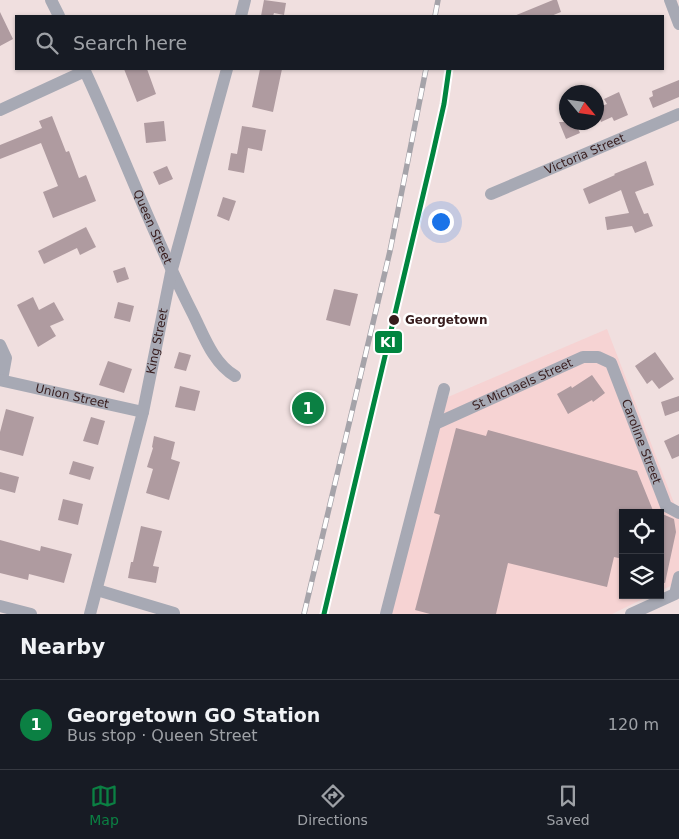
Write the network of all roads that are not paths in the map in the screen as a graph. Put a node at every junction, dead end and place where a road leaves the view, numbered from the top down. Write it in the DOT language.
graph roads {
  1 [pos="51,0"];
  2 [pos="245,0"];
  3 [pos="670,0"];
  4 [pos="58,15"];
  5 [pos="241,15"];
  6 [pos="679,24"];
  7 [pos="85,70"];
  8 [pos="226,70"];
  9 [pos="0,110"];
  10 [pos="679,114"];
  11 [pos="491,194"];
  12 [pos="172,273"];
  13 [pos="0,345"];
  14 [pos="611,363"];
  15 [pos="235,376"];
  16 [pos="1,380"];
  17 [pos="444,389"];
  18 [pos="143,412"];
  19 [pos="435,424"];
  20 [pos="679,513"];
  21 [pos="679,576"];
  22 [pos="97,590"];
  23 [pos="0,606"];
  24 [pos="31,614"];
  25 [pos="90,614"];
  26 [pos="174,614"];
  27 [pos="386,614"];
  28 [pos="631,614"];
  1 -- 4 [label="street"];
  2 -- 5 [label="street"];
  3 -- 6 [label="street"];
  7 -- 9 [label="street"];
  7 -- 12 [label="street, Queen Street"];
  8 -- 12 [label="street, King Street"];
  10 -- 11 [label="street, Victoria Street"];
  12 -- 15 [label="street, Queen Street"];
  12 -- 18 [label="street, King Street"];
  13 -- 16 [label="street"];
  14 -- 19 [label="street, St Michaels Street"];
  14 -- 20 [label="street, Caroline Street"];
  16 -- 18 [label="street, Union Street"];
  17 -- 19 [label="street"];
  18 -- 22 [label="street, King Street"];
  19 -- 27 [label="street"];
  21 -- 28 [label="street"];
  22 -- 25 [label="street, King Street"];
  22 -- 26 [label="street"];
  23 -- 24 [label="street"];
}
